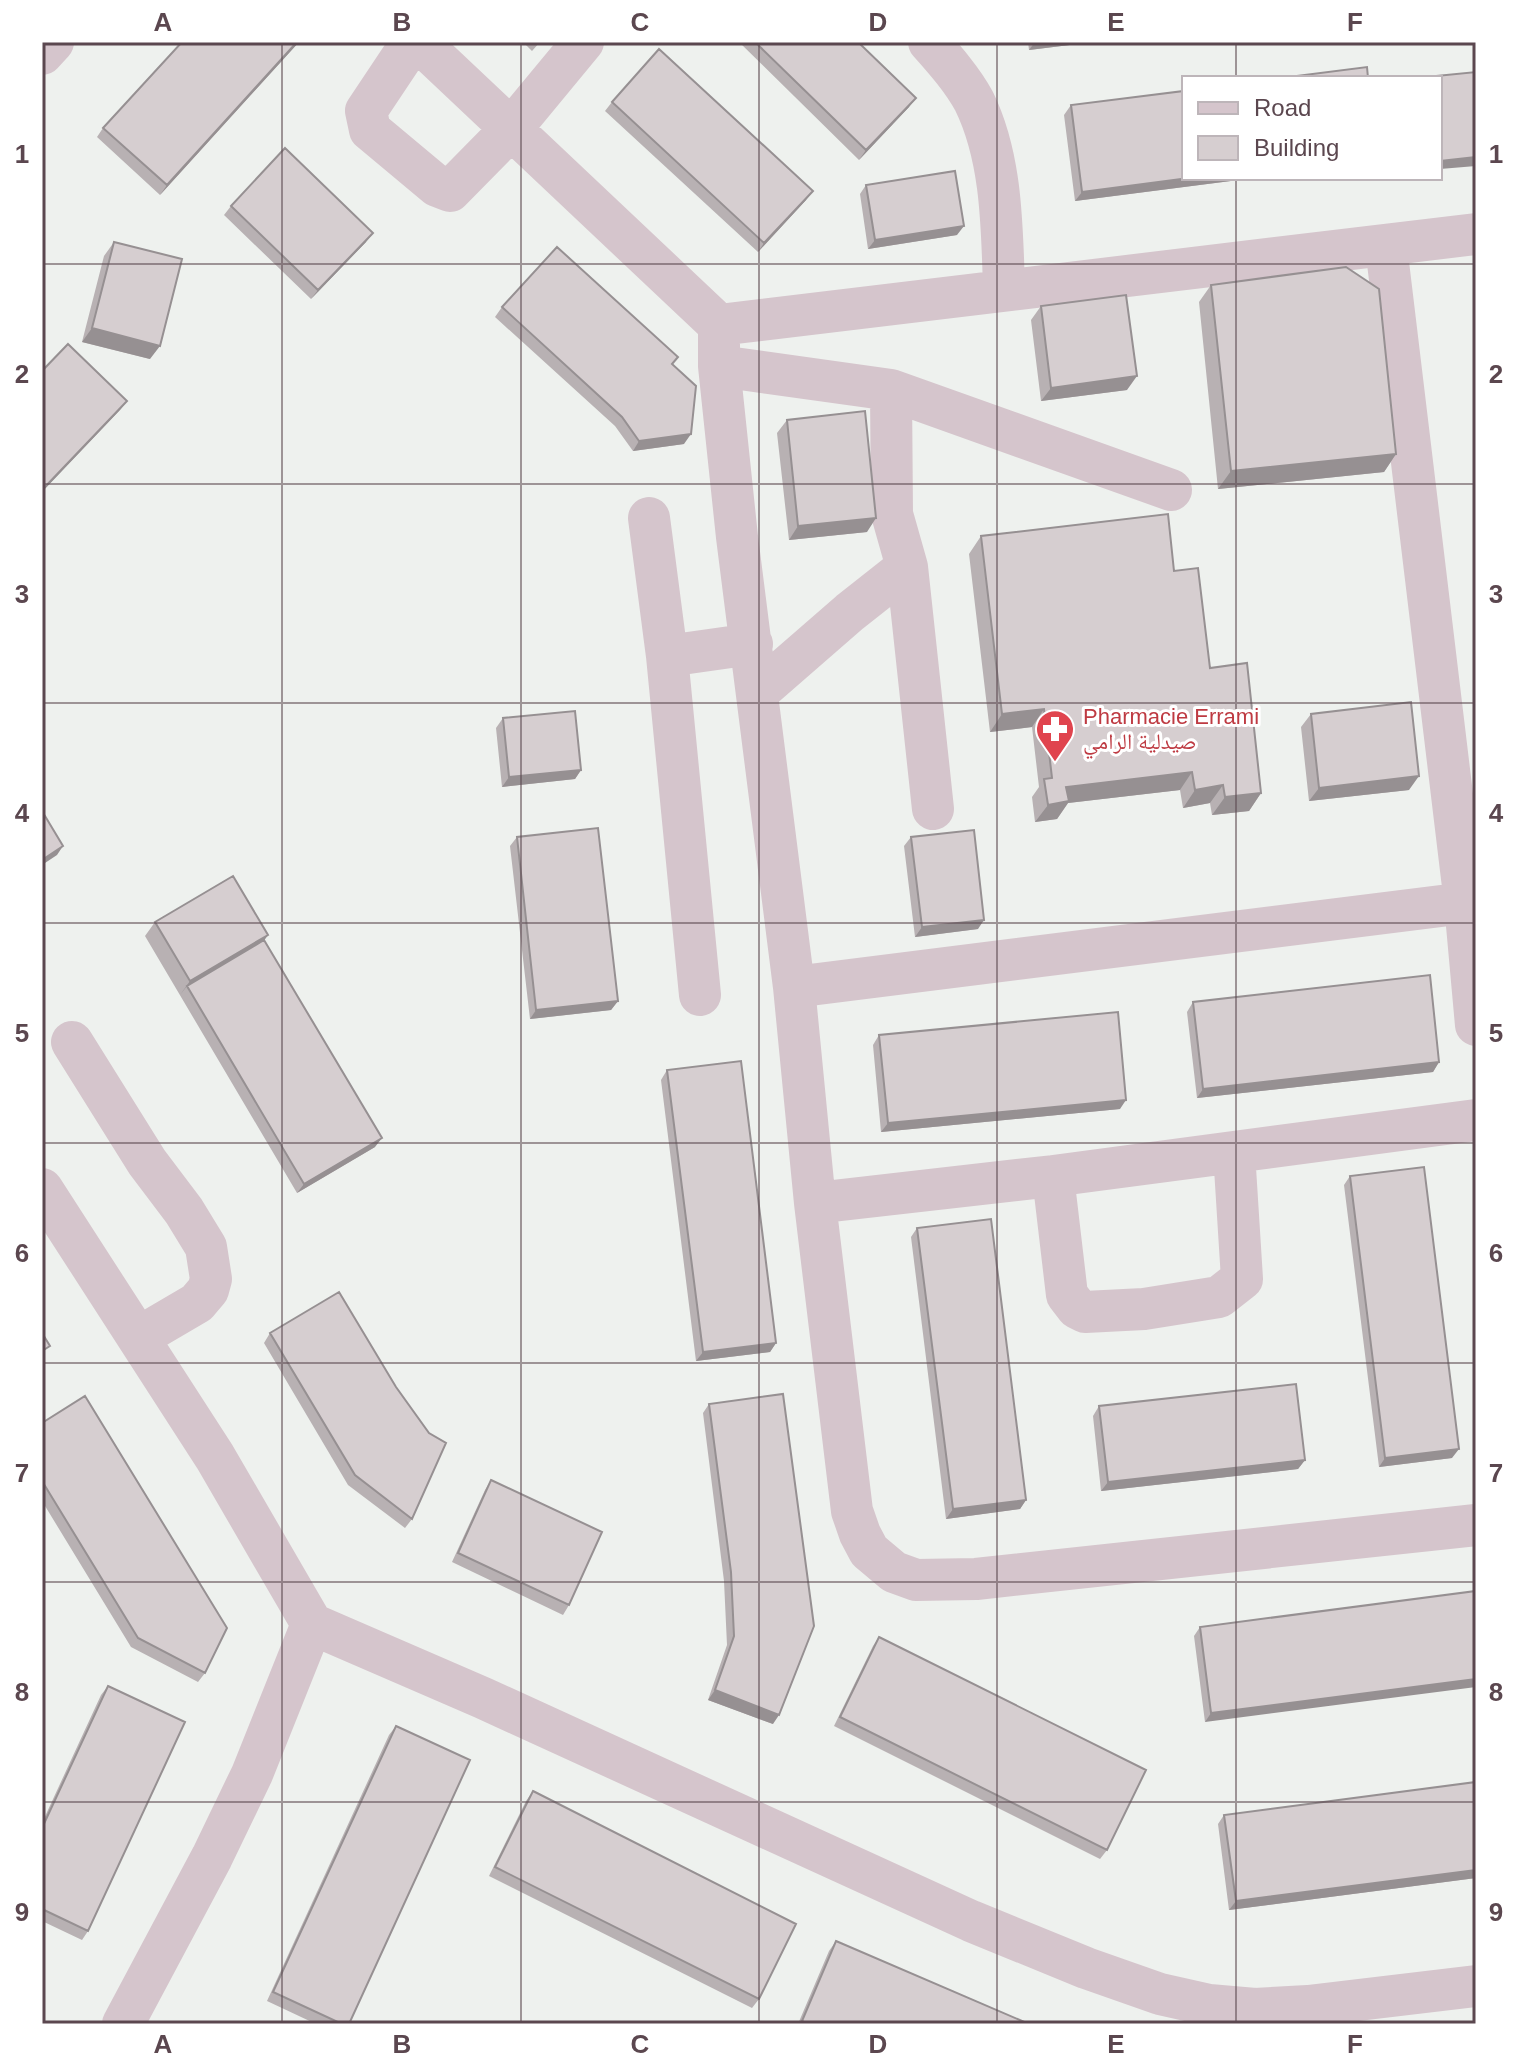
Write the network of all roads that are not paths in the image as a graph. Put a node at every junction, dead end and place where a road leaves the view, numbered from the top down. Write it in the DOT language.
graph roads {
  1 [pos="53,42"];
  2 [pos="412,42"];
  3 [pos="419,42"];
  4 [pos="583,42"];
  5 [pos="929,42"];
  6 [pos="42,54"];
  7 [pos="512,128"];
  8 [pos="1476,234"];
  9 [pos="1386,246"];
  10 [pos="1004,289"];
  11 [pos="719,325"];
  12 [pos="719,366"];
  13 [pos="891,390"];
  14 [pos="1171,490"];
  15 [pos="649,518"];
  16 [pos="907,567"];
  17 [pos="752,644"];
  18 [pos="667,656"];
  19 [pos="757,693"];
  20 [pos="933,809"];
  21 [pos="1465,903"];
  22 [pos="794,987"];
  23 [pos="700,995"];
  24 [pos="1476,1025"];
  25 [pos="72,1042"];
  26 [pos="1476,1120"];
  27 [pos="1234,1152"];
  28 [pos="1053,1176"];
  29 [pos="42,1189"];
  30 [pos="815,1203"];
  31 [pos="139,1337"];
  32 [pos="1476,1525"];
  33 [pos="312,1624"];
  34 [pos="1476,1986"];
  35 [pos="123,2024"];
  1 -- 6 [label="street"];
  2 -- 7 [label="street"];
  3 -- 7 [label="street"];
  4 -- 7 [label="street"];
  5 -- 10 [label="street"];
  7 -- 11 [label="street"];
  8 -- 9 [label="street"];
  9 -- 10 [label="street"];
  9 -- 21 [label="street"];
  10 -- 11 [label="street"];
  11 -- 12 [label="street"];
  12 -- 13 [label="street"];
  12 -- 17 [label="street"];
  13 -- 14 [label="street"];
  13 -- 16 [label="street"];
  15 -- 18 [label="street"];
  16 -- 19 [label="street"];
  16 -- 20 [label="street"];
  17 -- 18 [label="street"];
  17 -- 19 [label="street"];
  18 -- 23 [label="street"];
  19 -- 22 [label="street"];
  21 -- 22 [label="street"];
  21 -- 24 [label="street"];
  22 -- 30 [label="street"];
  25 -- 31 [label="street"];
  26 -- 27 [label="street"];
  27 -- 28 [label="street"];
  27 -- 28 [label="street"];
  28 -- 30 [label="street"];
  29 -- 31 [label="street"];
  30 -- 32 [label="street"];
  31 -- 33 [label="street"];
  33 -- 34 [label="street"];
  33 -- 35 [label="street"];
}
